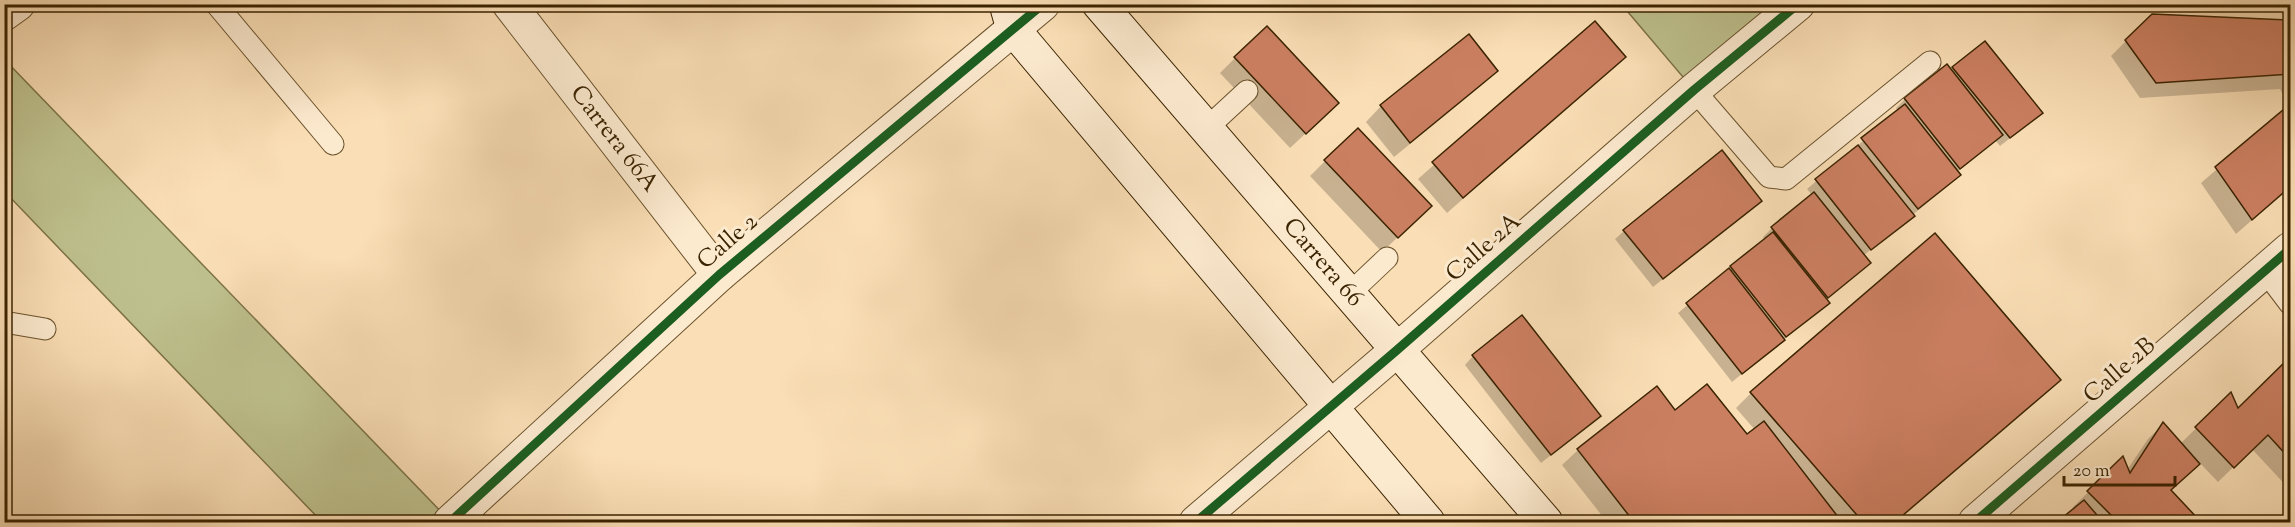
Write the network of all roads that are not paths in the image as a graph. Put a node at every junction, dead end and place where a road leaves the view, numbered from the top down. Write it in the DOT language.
graph roads {
  1 [pos="18,4"];
  2 [pos="216,4"];
  3 [pos="509,4"];
  4 [pos="1043,4"];
  5 [pos="1099,4"];
  6 [pos="1798,4"];
  7 [pos="4,14"];
  8 [pos="1010,17"];
  9 [pos="1930,62"];
  10 [pos="1694,90"];
  11 [pos="1247,91"];
  12 [pos="1206,128"];
  13 [pos="333,144"];
  14 [pos="2290,249"];
  15 [pos="1387,258"];
  16 [pos="2265,271"];
  17 [pos="719,275"];
  18 [pos="1350,292"];
  19 [pos="2290,304"];
  20 [pos="4,322"];
  21 [pos="45,329"];
  22 [pos="1397,350"];
  23 [pos="1330,406"];
  24 [pos="450,522"];
  25 [pos="1196,522"];
  26 [pos="1428,522"];
  27 [pos="1546,522"];
  28 [pos="1975,522"];
  1 -- 7 [label="street"];
  2 -- 13 [label="lane"];
  3 -- 17 [label="street, Carrera 66A"];
  4 -- 8 [label="street, Calle 2"];
  5 -- 12 [label="street, Carrera 66"];
  6 -- 10 [label="street, Calle 2A"];
  8 -- 17 [label="street, Calle 2"];
  8 -- 23 [label="street"];
  9 -- 10 [label="lane"];
  10 -- 22 [label="street, Calle 2A"];
  11 -- 12 [label="lane"];
  12 -- 18 [label="street, Carrera 66"];
  14 -- 16 [label="street, Calle 2B"];
  15 -- 18 [label="lane"];
  16 -- 19 [label="lane"];
  16 -- 28 [label="street, Calle 2B"];
  17 -- 24 [label="street, Calle 2"];
  18 -- 22 [label="street, Carrera 66"];
  20 -- 21 [label="lane"];
  22 -- 23 [label="street, Calle 2A"];
  22 -- 27 [label="street, Carrera 66"];
  23 -- 25 [label="street, Calle 2A"];
  23 -- 26 [label="street"];
}
